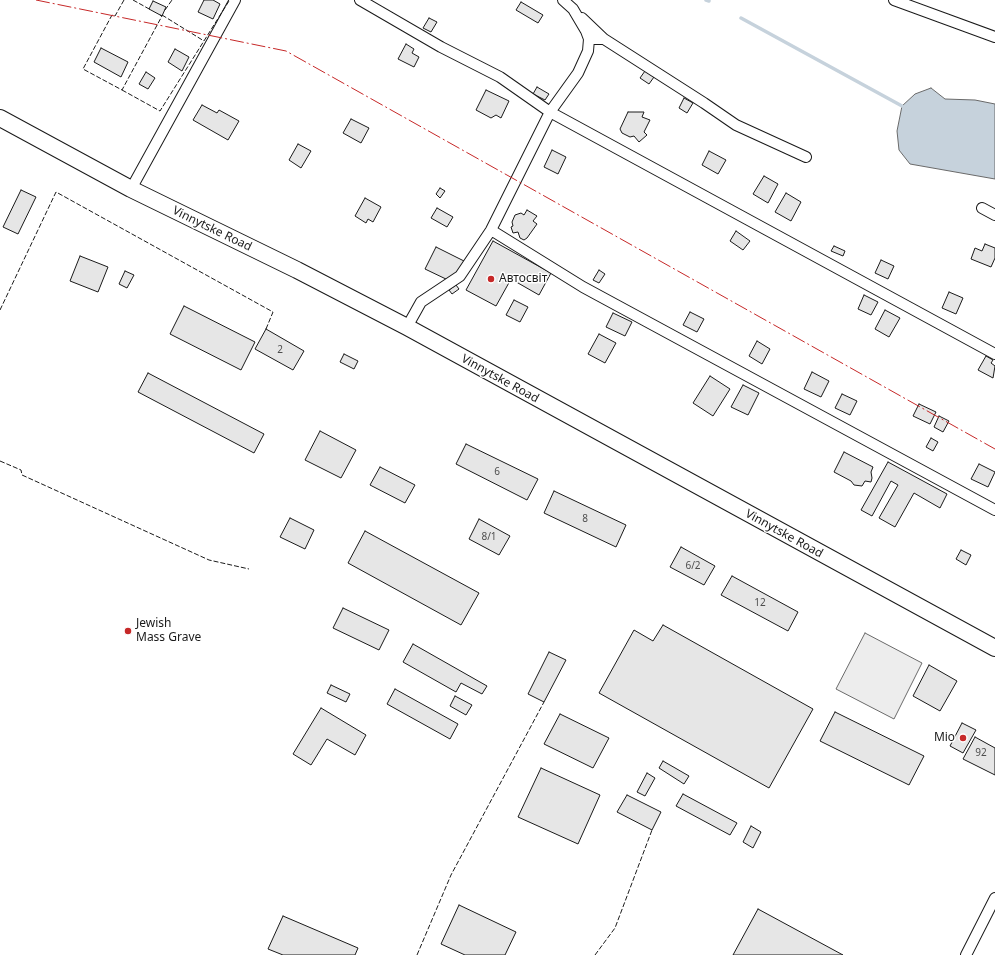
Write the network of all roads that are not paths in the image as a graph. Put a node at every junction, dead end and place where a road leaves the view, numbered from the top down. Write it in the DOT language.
graph roads {
  1 [pos="235,0"];
  2 [pos="360,0"];
  3 [pos="563,0"];
  4 [pos="894,0"];
  5 [pos="573,9"];
  6 [pos="995,37"];
  7 [pos="604,38"];
  8 [pos="589,39"];
  9 [pos="550,112"];
  10 [pos="0,118"];
  11 [pos="806,157"];
  12 [pos="131,189"];
  13 [pos="982,208"];
  14 [pos="995,215"];
  15 [pos="491,230"];
  16 [pos="407,327"];
  17 [pos="995,354"];
  18 [pos="995,510"];
  19 [pos="995,648"];
  20 [pos="995,898"];
  21 [pos="966,955"];
  1 -- 12 [label="street"];
  2 -- 9 [label="street"];
  3 -- 5 [label="street"];
  4 -- 6 [label="street"];
  5 -- 7 [label="street"];
  5 -- 8 [label="street"];
  7 -- 8 [label="street"];
  7 -- 11 [label="street"];
  8 -- 9 [label="street"];
  9 -- 15 [label="street"];
  9 -- 17 [label="street"];
  10 -- 12 [label="main road, Vinnytske Road"];
  12 -- 16 [label="main road, Vinnytske Road"];
  13 -- 14 [label="street"];
  15 -- 16 [label="street"];
  15 -- 18 [label="street"];
  16 -- 19 [label="main road, Vinnytske Road"];
  20 -- 21 [label="street"];
}
